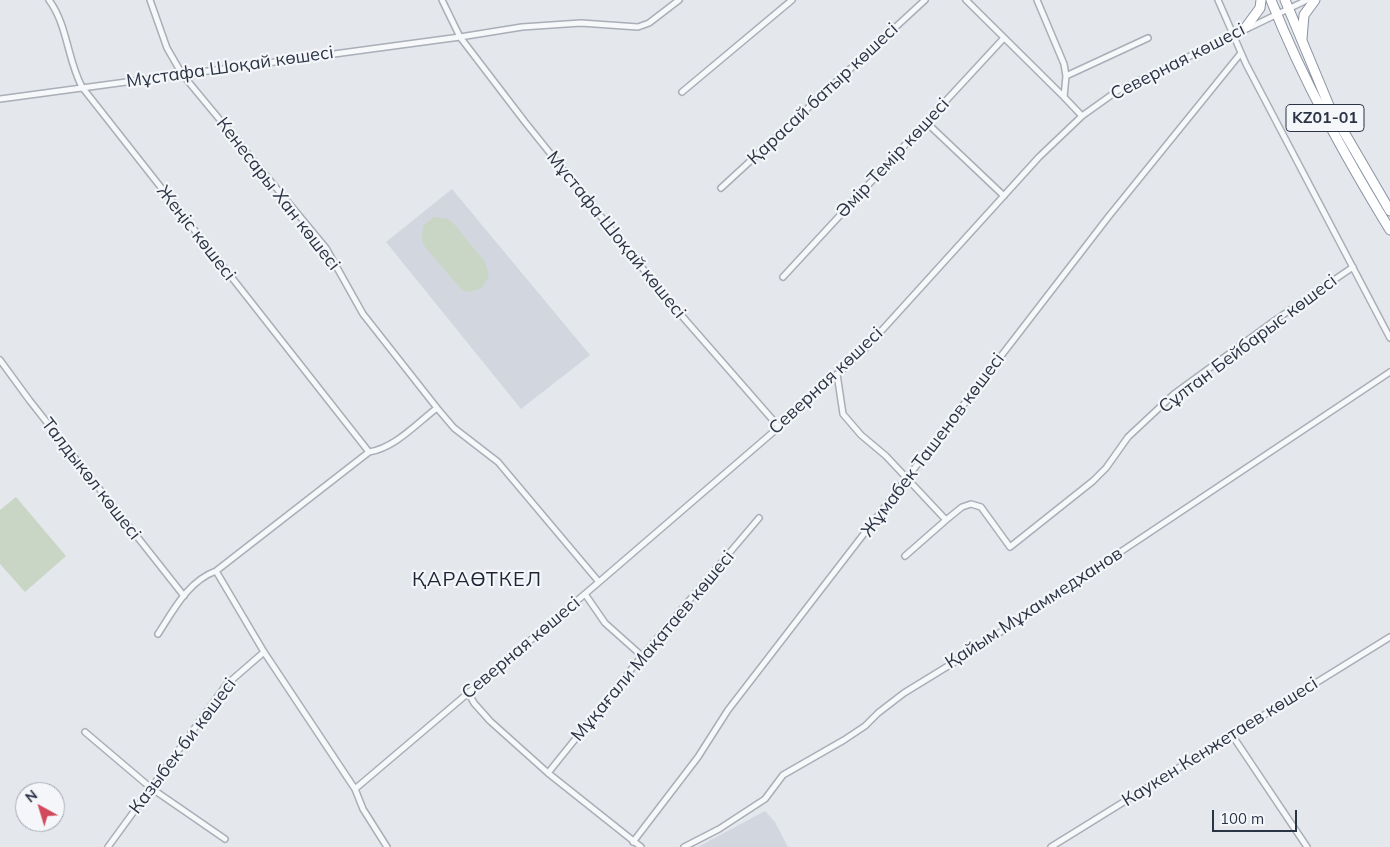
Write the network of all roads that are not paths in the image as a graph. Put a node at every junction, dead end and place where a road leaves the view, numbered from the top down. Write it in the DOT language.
graph roads {
  1 [pos="49,0"];
  2 [pos="150,0"];
  3 [pos="442,0"];
  4 [pos="679,0"];
  5 [pos="792,0"];
  6 [pos="925,0"];
  7 [pos="966,0"];
  8 [pos="1037,0"];
  9 [pos="1218,0"];
  10 [pos="1261,0"];
  11 [pos="1271,0"];
  12 [pos="1307,0"];
  13 [pos="1315,0"];
  14 [pos="1286,4"];
  15 [pos="1276,14"];
  16 [pos="1246,27"];
  17 [pos="1232,34"];
  18 [pos="460,37"];
  19 [pos="1148,38"];
  20 [pos="1003,39"];
  21 [pos="1302,44"];
  22 [pos="1241,53"];
  23 [pos="182,74"];
  24 [pos="1066,76"];
  25 [pos="82,86"];
  26 [pos="682,92"];
  27 [pos="1064,97"];
  28 [pos="0,99"];
  29 [pos="1082,116"];
  30 [pos="927,122"];
  31 [pos="721,188"];
  32 [pos="1004,196"];
  33 [pos="1390,211"];
  34 [pos="1390,230"];
  35 [pos="1352,267"];
  36 [pos="783,277"];
  37 [pos="1390,338"];
  38 [pos="0,360"];
  39 [pos="1390,372"];
  40 [pos="837,374"];
  41 [pos="437,408"];
  42 [pos="779,427"];
  43 [pos="369,452"];
  44 [pos="908,479"];
  45 [pos="759,518"];
  46 [pos="946,520"];
  47 [pos="905,556"];
  48 [pos="216,572"];
  49 [pos="599,582"];
  50 [pos="585,594"];
  51 [pos="184,596"];
  52 [pos="158,634"];
  53 [pos="1390,637"];
  54 [pos="264,652"];
  55 [pos="642,656"];
  56 [pos="468,692"];
  57 [pos="85,732"];
  58 [pos="1232,735"];
  59 [pos="548,773"];
  60 [pos="151,788"];
  61 [pos="356,789"];
  62 [pos="225,839"];
  63 [pos="633,842"];
  64 [pos="108,847"];
  65 [pos="387,847"];
  66 [pos="641,847"];
  67 [pos="684,847"];
  68 [pos="1051,847"];
  69 [pos="1307,847"];
  1 -- 25 [label="street, Жеңіс көшесі"];
  2 -- 23 [label="street, Кенесары Хан көшесі"];
  3 -- 18 [label="street, Мұстафа Шоқай көшесі"];
  4 -- 18 [label="street"];
  5 -- 26 [label="street"];
  6 -- 31 [label="street, Қарасай батыр көшесі"];
  7 -- 20 [label="street"];
  8 -- 24 [label="street"];
  9 -- 17 [label="street"];
  10 -- 16 [label="highway"];
  11 -- 15 [label="highway, KZ01-01"];
  12 -- 14 [label="street, Северная көшесі"];
  13 -- 21 [label="highway"];
  14 -- 15 [label="street, Северная көшесі"];
  14 -- 21 [label="highway, KZ01-01"];
  15 -- 16 [label="street, Северная көшесі"];
  15 -- 34 [label="highway, KZ01-01"];
  16 -- 17 [label="street, Северная көшесі"];
  17 -- 22 [label="street"];
  17 -- 29 [label="street, Северная көшесі"];
  18 -- 23 [label="street, Мұстафа Шоқай көшесі"];
  18 -- 42 [label="street, Мұстафа Шоқай көшесі"];
  19 -- 24 [label="street"];
  20 -- 27 [label="street"];
  20 -- 30 [label="street, Әмір Темір көшесі"];
  21 -- 33 [label="highway, KZ01-01"];
  22 -- 35 [label="street"];
  22 -- 44 [label="street, Жұмабек Ташенов көшесі"];
  23 -- 25 [label="street, Мұстафа Шоқай көшесі"];
  23 -- 41 [label="street, Кенесары Хан көшесі"];
  24 -- 27 [label="street"];
  25 -- 28 [label="street, Мұстафа Шоқай көшесі"];
  25 -- 43 [label="street, Жеңіс көшесі"];
  27 -- 29 [label="street"];
  29 -- 32 [label="street, Северная көшесі"];
  30 -- 32 [label="street"];
  30 -- 36 [label="street, Әмір Темір көшесі"];
  32 -- 40 [label="street, Северная көшесі"];
  35 -- 37 [label="street"];
  35 -- 46 [label="street, Сұлтан Бейбарыс көшесі"];
  38 -- 51 [label="street, Талдыкөл көшесі"];
  39 -- 67 [label="street, Қайым Мұхаммедханов"];
  40 -- 42 [label="street, Северная көшесі"];
  40 -- 44 [label="street"];
  41 -- 43 [label="street"];
  41 -- 49 [label="street, Кенесары Хан көшесі"];
  42 -- 49 [label="street, Северная көшесі"];
  43 -- 48 [label="street"];
  44 -- 46 [label="street"];
  44 -- 63 [label="street, Жұмабек Ташенов көшесі"];
  45 -- 55 [label="street, Мұқағали Мақатаев көшесі"];
  46 -- 47 [label="street"];
  48 -- 51 [label="street"];
  48 -- 54 [label="street"];
  49 -- 50 [label="street, Северная көшесі"];
  50 -- 55 [label="street"];
  50 -- 56 [label="street, Северная көшесі"];
  51 -- 52 [label="street"];
  53 -- 58 [label="street, Каукен Кенжетаев көшесі"];
  54 -- 60 [label="street, Казыбек би көшесі"];
  54 -- 61 [label="street"];
  55 -- 59 [label="street, Мұқағали Мақатаев көшесі"];
  56 -- 59 [label="street"];
  56 -- 61 [label="street, Северная көшесі"];
  57 -- 60 [label="street"];
  58 -- 68 [label="street, Каукен Кенжетаев көшесі"];
  58 -- 69 [label="street"];
  59 -- 63 [label="street"];
  60 -- 62 [label="street"];
  60 -- 64 [label="street, Казыбек би көшесі"];
  61 -- 65 [label="street"];
  63 -- 66 [label="street"];
}
